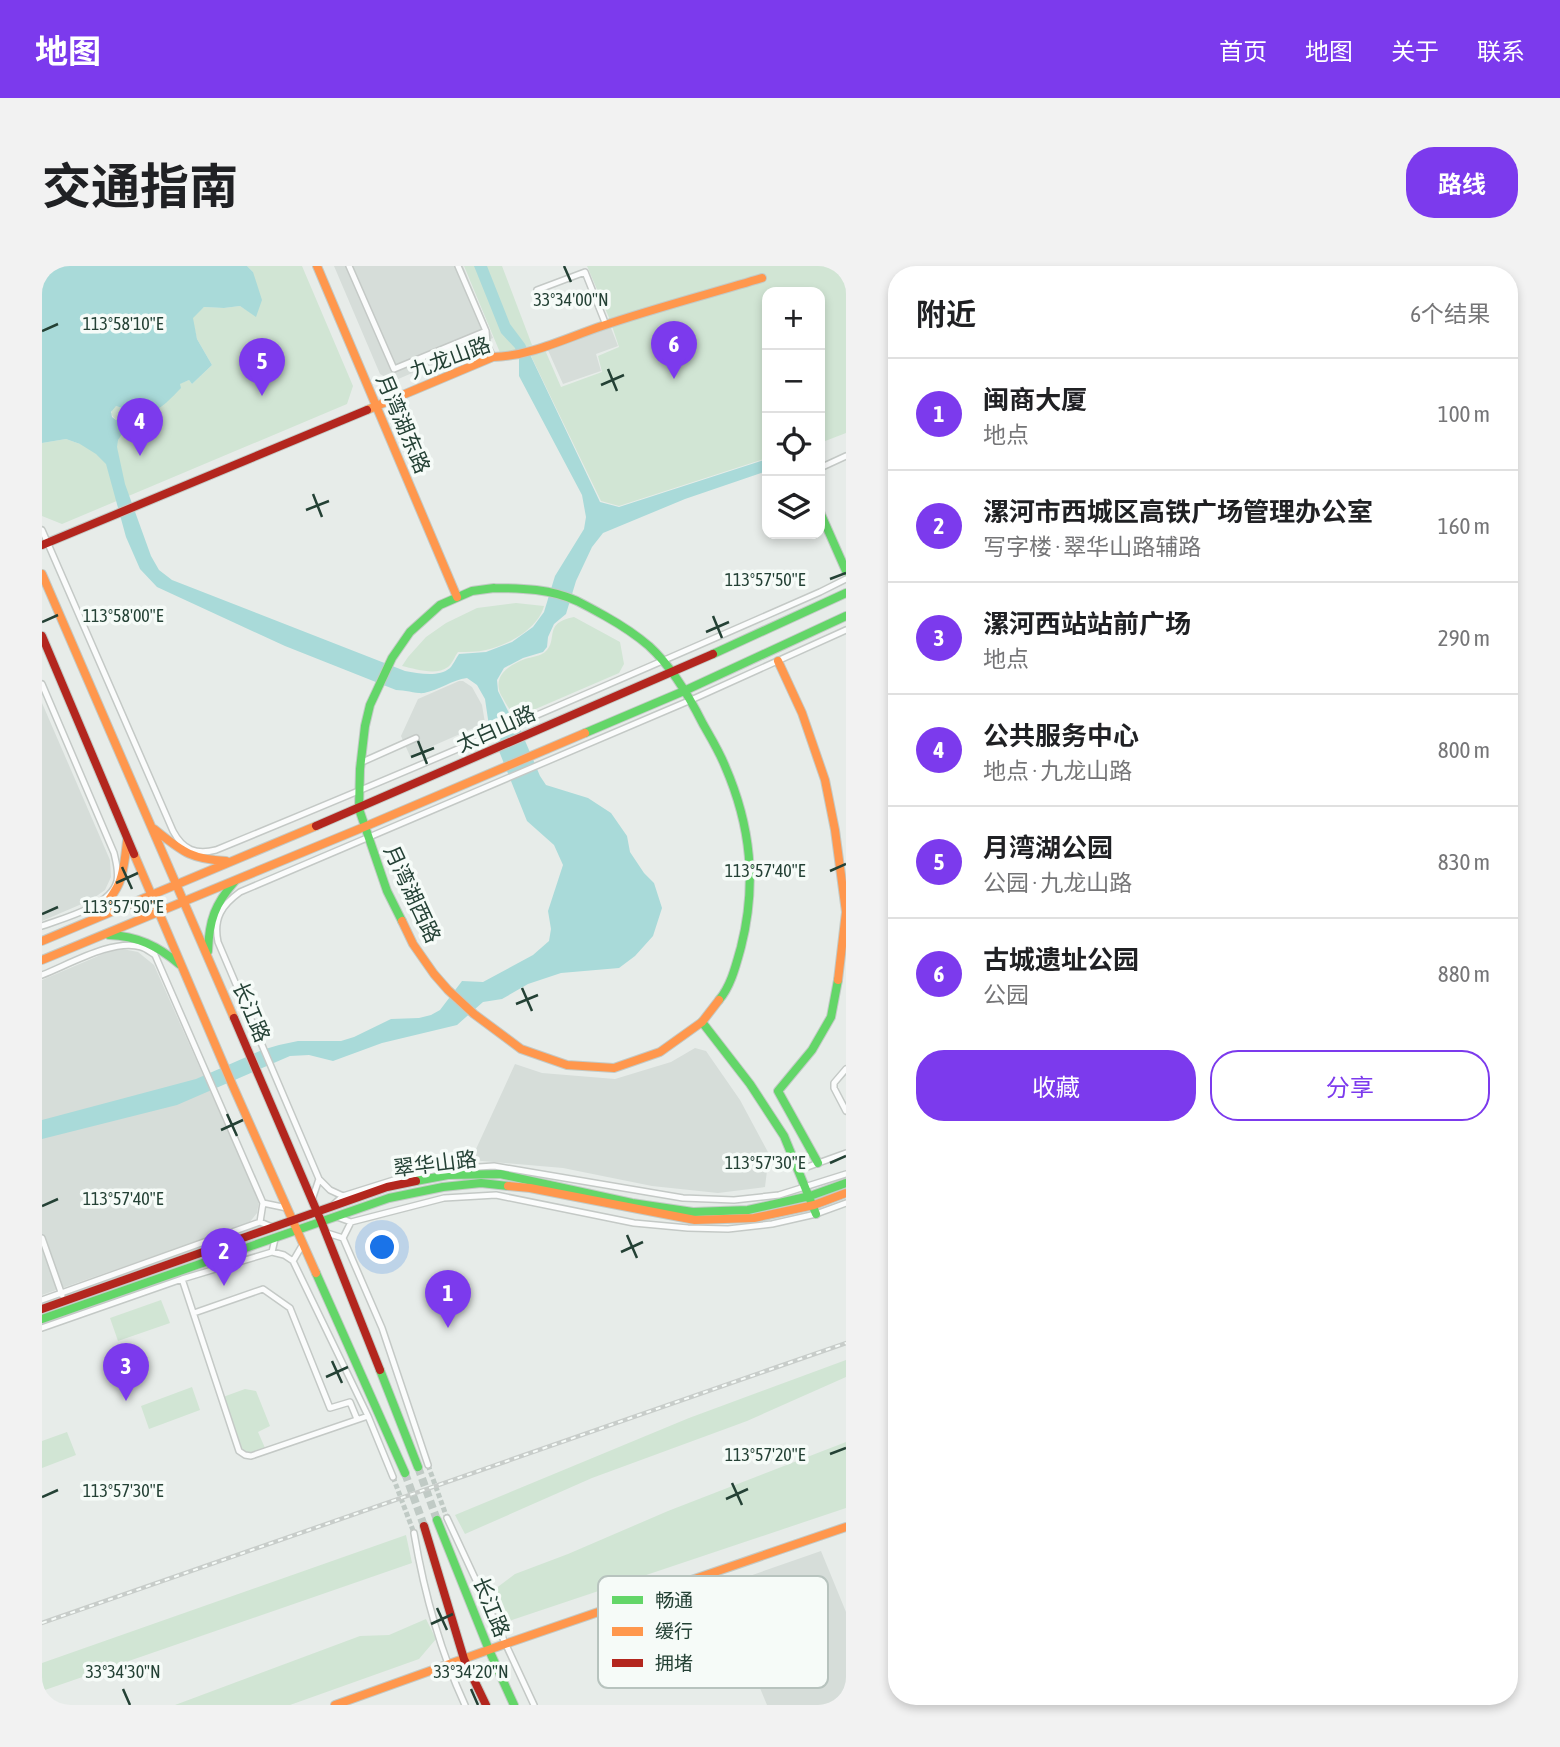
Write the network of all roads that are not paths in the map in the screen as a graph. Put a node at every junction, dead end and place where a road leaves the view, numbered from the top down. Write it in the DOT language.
graph roads {
  1 [pos="317,266"];
  2 [pos="349,266"];
  3 [pos="458,266"];
  4 [pos="762,278"];
  5 [pos="537,290"];
  6 [pos="606,325"];
  7 [pos="486,331"];
  8 [pos="493,357"];
  9 [pos="376,404"];
  10 [pos="846,456"];
  11 [pos="825,466"];
  12 [pos="825,523"];
  13 [pos="42,530"];
  14 [pos="45,544"];
  15 [pos="846,571"];
  16 [pos="42,574"];
  17 [pos="846,579"];
  18 [pos="846,593"];
  19 [pos="457,597"];
  20 [pos="846,616"];
  21 [pos="846,630"];
  22 [pos="42,636"];
  23 [pos="664,661"];
  24 [pos="778,661"];
  25 [pos="672,673"];
  26 [pos="42,684"];
  27 [pos="684,691"];
  28 [pos="691,700"];
  29 [pos="416,738"];
  30 [pos="360,763"];
  31 [pos="359,791"];
  32 [pos="359,809"];
  33 [pos="363,827"];
  34 [pos="153,828"];
  35 [pos="367,837"];
  36 [pos="128,838"];
  37 [pos="229,862"];
  38 [pos="236,880"];
  39 [pos="177,883"];
  40 [pos="152,894"];
  41 [pos="184,901"];
  42 [pos="158,912"];
  43 [pos="846,912"];
  44 [pos="95,918"];
  45 [pos="42,926"];
  46 [pos="103,935"];
  47 [pos="42,941"];
  48 [pos="208,957"];
  49 [pos="42,960"];
  50 [pos="183,968"];
  51 [pos="42,975"];
  52 [pos="702,1022"];
  53 [pos="846,1069"];
  54 [pos="846,1111"];
  55 [pos="846,1153"];
  56 [pos="818,1163"];
  57 [pos="799,1170"];
  58 [pos="846,1174"];
  59 [pos="320,1179"];
  60 [pos="846,1183"];
  61 [pos="806,1187"];
  62 [pos="846,1193"];
  63 [pos="343,1196"];
  64 [pos="312,1200"];
  65 [pos="263,1203"];
  66 [pos="846,1203"];
  67 [pos="813,1205"];
  68 [pos="332,1206"];
  69 [pos="288,1208"];
  70 [pos="317,1211"];
  71 [pos="334,1217"];
  72 [pos="293,1220"];
  73 [pos="321,1221"];
  74 [pos="260,1222"];
  75 [pos="351,1222"];
  76 [pos="272,1227"];
  77 [pos="297,1231"];
  78 [pos="326,1233"];
  79 [pos="42,1238"];
  80 [pos="343,1238"];
  81 [pos="275,1239"];
  82 [pos="303,1244"];
  83 [pos="272,1252"];
  84 [pos="293,1261"];
  85 [pos="182,1279"];
  86 [pos="63,1297"];
  87 [pos="42,1300"];
  88 [pos="42,1309"];
  89 [pos="194,1313"];
  90 [pos="42,1319"];
  91 [pos="42,1328"];
  92 [pos="368,1416"];
  93 [pos="357,1419"];
  94 [pos="423,1466"];
  95 [pos="405,1473"];
  96 [pos="393,1477"];
  97 [pos="447,1518"];
  98 [pos="437,1520"];
  99 [pos="424,1526"];
  100 [pos="846,1527"];
  101 [pos="414,1533"];
  102 [pos="703,1576"];
  103 [pos="598,1612"];
  104 [pos="505,1644"];
  105 [pos="489,1650"];
  106 [pos="464,1659"];
  107 [pos="447,1664"];
  108 [pos="335,1705"];
  109 [pos="465,1705"];
  110 [pos="486,1705"];
  111 [pos="514,1705"];
  112 [pos="534,1705"];
  1 -- 9 [label="main road, 月湾湖东路"];
  2 -- 7 [label="street"];
  3 -- 7 [label="street"];
  4 -- 6 [label="main road, 九龙山路"];
  5 -- 6 [label="street"];
  6 -- 8 [label="main road, 九龙山路"];
  7 -- 8 [label="street"];
  8 -- 9 [label="main road, 九龙山路"];
  9 -- 14 [label="main road, 九龙山路"];
  9 -- 19 [label="main road, 月湾湖东路"];
  10 -- 11 [label="street"];
  12 -- 15 [label="main road"];
  13 -- 14 [label="street"];
  14 -- 31 [label="street"];
  16 -- 34 [label="main road, 长江路"];
  17 -- 23 [label="street"];
  18 -- 25 [label="main road, 太白山路"];
  19 -- 23 [label="main road"];
  19 -- 30 [label="main road"];
  20 -- 27 [label="main road, 太白山路"];
  21 -- 24 [label="street"];
  22 -- 36 [label="main road"];
  23 -- 25 [label="main road"];
  23 -- 31 [label="street"];
  24 -- 28 [label="street"];
  24 -- 43 [label="main road"];
  25 -- 27 [label="main road, 月湾湖西路"];
  25 -- 32 [label="main road, 太白山路"];
  26 -- 45 [label="street"];
  27 -- 28 [label="main road, 月湾湖西路"];
  27 -- 33 [label="main road, 太白山路"];
  28 -- 35 [label="street"];
  28 -- 52 [label="main road, 月湾湖西路"];
  29 -- 30 [label="street"];
  30 -- 31 [label="main road"];
  31 -- 32 [label="main road"];
  32 -- 33 [label="main road, 月湾湖西路"];
  32 -- 37 [label="main road, 太白山路"];
  33 -- 35 [label="main road, 月湾湖西路"];
  33 -- 38 [label="main road, 太白山路"];
  34 -- 37 [label="main road"];
  34 -- 39 [label="main road, 长江路"];
  35 -- 52 [label="main road, 月湾湖西路"];
  35 -- 59 [label="street"];
  36 -- 40 [label="main road"];
  36 -- 44 [label="main road"];
  37 -- 39 [label="main road, 太白山路"];
  38 -- 41 [label="main road, 太白山路"];
  38 -- 48 [label="main road"];
  39 -- 40 [label="main road, 太白山路"];
  39 -- 41 [label="main road, 长江路"];
  40 -- 42 [label="main road"];
  40 -- 44 [label="main road, 太白山路"];
  41 -- 42 [label="main road, 太白山路"];
  41 -- 48 [label="main road, 长江路"];
  42 -- 46 [label="main road, 太白山路"];
  42 -- 50 [label="main road"];
  43 -- 56 [label="main road"];
  44 -- 47 [label="main road, 太白山路"];
  46 -- 49 [label="main road, 太白山路"];
  46 -- 50 [label="main road"];
  48 -- 64 [label="main road, 长江路"];
  50 -- 69 [label="main road"];
  51 -- 65 [label="street"];
  52 -- 57 [label="main road"];
  53 -- 54 [label="street"];
  55 -- 56 [label="street"];
  56 -- 57 [label="street"];
  57 -- 61 [label="main road"];
  58 -- 61 [label="street"];
  59 -- 63 [label="street"];
  59 -- 64 [label="street"];
  60 -- 67 [label="main road, 翠华山路"];
  61 -- 63 [label="street"];
  61 -- 67 [label="main road"];
  62 -- 67 [label="main road, 翠华山路"];
  63 -- 68 [label="street"];
  64 -- 70 [label="main road, 长江路"];
  65 -- 69 [label="street"];
  65 -- 74 [label="street"];
  66 -- 67 [label="street"];
  67 -- 68 [label="main road, 翠华山路"];
  67 -- 71 [label="main road, 翠华山路"];
  67 -- 75 [label="street"];
  68 -- 70 [label="main road, 翠华山路"];
  69 -- 72 [label="main road"];
  70 -- 72 [label="main road, 翠华山路"];
  70 -- 73 [label="main road, 长江路"];
  71 -- 73 [label="main road, 翠华山路"];
  71 -- 75 [label="street"];
  72 -- 76 [label="main road, 翠华山路"];
  72 -- 77 [label="main road"];
  73 -- 77 [label="main road, 翠华山路"];
  73 -- 78 [label="main road, 长江路"];
  74 -- 76 [label="street"];
  74 -- 86 [label="street"];
  75 -- 80 [label="street"];
  76 -- 86 [label="main road, 翠华山路"];
  77 -- 81 [label="main road, 翠华山路"];
  77 -- 82 [label="main road"];
  78 -- 80 [label="street"];
  78 -- 94 [label="main road, 长江路"];
  79 -- 86 [label="street"];
  80 -- 94 [label="street"];
  81 -- 83 [label="street"];
  81 -- 90 [label="main road, 翠华山路"];
  82 -- 84 [label="street"];
  82 -- 95 [label="main road"];
  83 -- 84 [label="street"];
  83 -- 85 [label="street"];
  84 -- 92 [label="street"];
  85 -- 89 [label="street"];
  85 -- 91 [label="street"];
  86 -- 87 [label="street"];
  86 -- 88 [label="main road, 翠华山路"];
  89 -- 93 [label="street"];
  89 -- 93 [label="street"];
  92 -- 93 [label="street"];
  92 -- 96 [label="street"];
  97 -- 104 [label="street"];
  98 -- 105 [label="main road, 长江路"];
  99 -- 106 [label="main road, 长江路"];
  100 -- 102 [label="main road"];
  101 -- 107 [label="street"];
  103 -- 104 [label="main road"];
  104 -- 105 [label="main road"];
  104 -- 112 [label="street"];
  105 -- 106 [label="main road"];
  105 -- 111 [label="main road, 长江路"];
  106 -- 107 [label="main road"];
  106 -- 110 [label="main road, 长江路"];
  107 -- 108 [label="main road"];
  107 -- 109 [label="street"];
}
